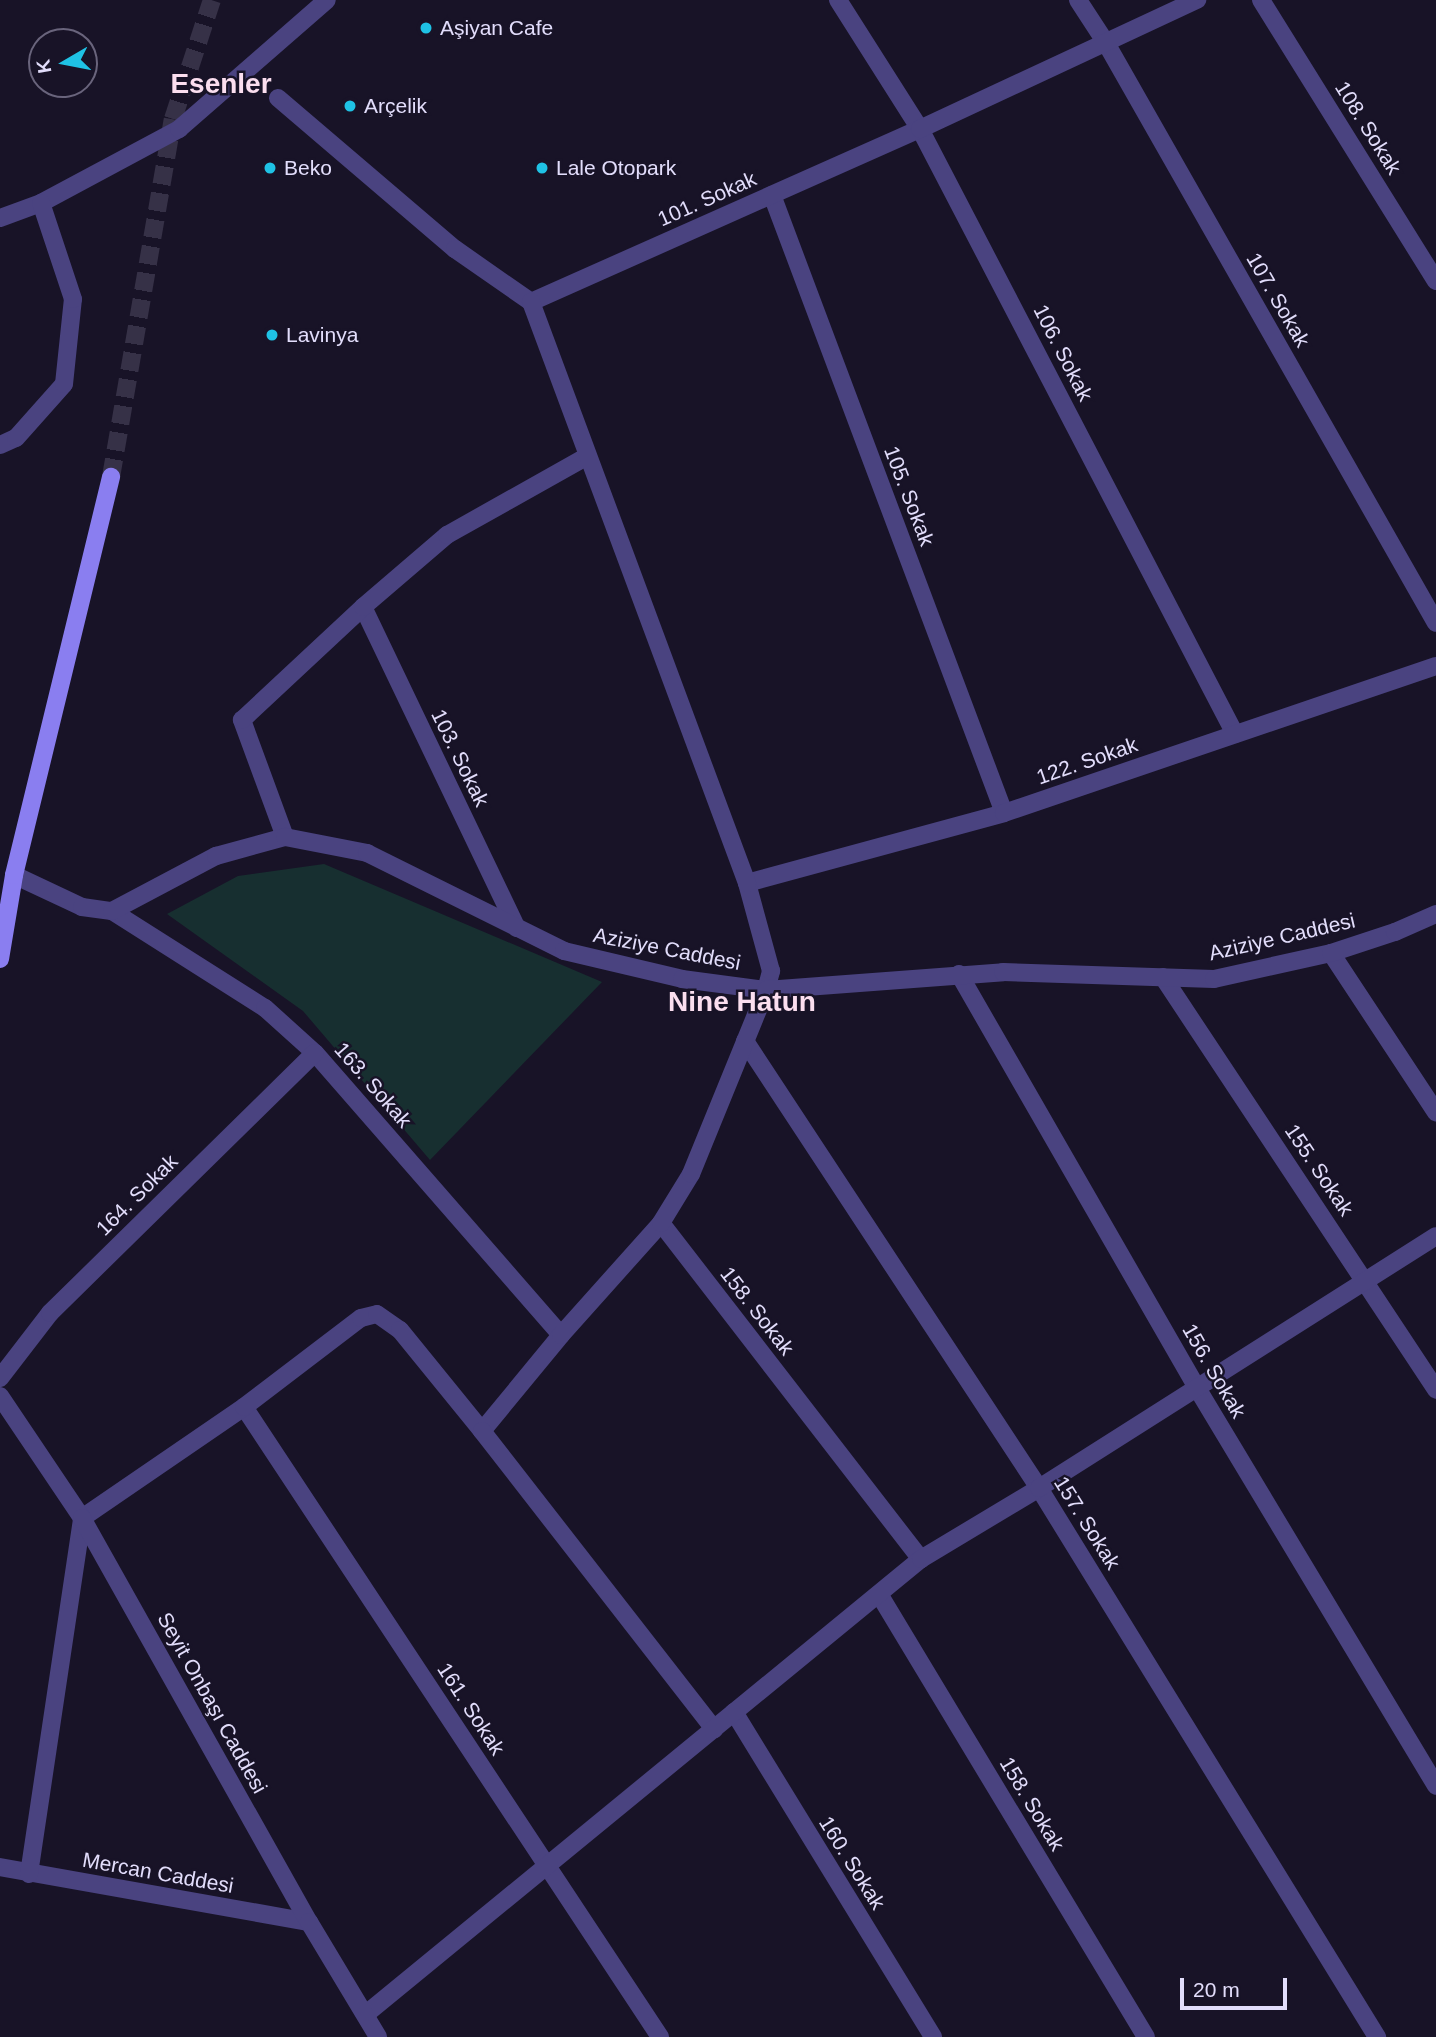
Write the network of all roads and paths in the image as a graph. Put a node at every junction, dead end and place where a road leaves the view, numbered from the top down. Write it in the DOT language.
graph roads {
  1 [pos="327,0"];
  2 [pos="838,0"];
  3 [pos="1078,0"];
  4 [pos="1197,0"];
  5 [pos="1261,0"];
  6 [pos="1105,43"];
  7 [pos="278,98"];
  8 [pos="920,129"];
  9 [pos="772,195"];
  10 [pos="41,202"];
  11 [pos="0,218"];
  12 [pos="1436,281"];
  13 [pos="531,302"];
  14 [pos="0,445"];
  15 [pos="586,457"];
  16 [pos="111,477"];
  17 [pos="362,607"];
  18 [pos="1436,624"];
  19 [pos="1436,666"];
  20 [pos="1235,734"];
  21 [pos="1004,813"];
  22 [pos="285,837"];
  23 [pos="5,876"];
  24 [pos="747,883"];
  25 [pos="112,911"];
  26 [pos="1435,916"];
  27 [pos="517,928"];
  28 [pos="1331,953"];
  29 [pos="0,959"];
  30 [pos="959,974"];
  31 [pos="1163,977"];
  32 [pos="766,990"];
  33 [pos="745,1041"];
  34 [pos="315,1053"];
  35 [pos="1436,1112"];
  36 [pos="661,1223"];
  37 [pos="1436,1236"];
  38 [pos="1366,1282"];
  39 [pos="561,1335"];
  40 [pos="0,1378"];
  41 [pos="1197,1388"];
  42 [pos="1436,1390"];
  43 [pos="0,1396"];
  44 [pos="244,1407"];
  45 [pos="482,1431"];
  46 [pos="1039,1488"];
  47 [pos="82,1518"];
  48 [pos="921,1559"];
  49 [pos="879,1594"];
  50 [pos="734,1712"];
  51 [pos="714,1729"];
  52 [pos="1436,1786"];
  53 [pos="548,1865"];
  54 [pos="0,1867"];
  55 [pos="29,1874"];
  56 [pos="309,1922"];
  57 [pos="366,2014"];
  58 [pos="377,2037"];
  59 [pos="660,2037"];
  60 [pos="933,2037"];
  61 [pos="1146,2037"];
  62 [pos="1377,2037"];
  1 -- 10 [label="street"];
  2 -- 8 [label="street, 106. Sokak"];
  3 -- 6 [label="street, 107. Sokak"];
  4 -- 6 [label="street, 101. Sokak"];
  5 -- 12 [label="street, 108. Sokak"];
  6 -- 8 [label="street, 101. Sokak"];
  6 -- 18 [label="street, 107. Sokak"];
  7 -- 13 [label="street"];
  8 -- 9 [label="street, 101. Sokak"];
  8 -- 20 [label="street, 106. Sokak"];
  9 -- 13 [label="street, 101. Sokak"];
  9 -- 21 [label="street, 105. Sokak"];
  10 -- 11 [label="street"];
  10 -- 14 [label="street"];
  13 -- 15 [label="street"];
  15 -- 17 [label="street"];
  15 -- 24 [label="street"];
  16 -- 23 [label="main road"];
  17 -- 22 [label="street"];
  17 -- 27 [label="street, 103. Sokak"];
  19 -- 20 [label="street, 122. Sokak"];
  20 -- 21 [label="street, 122. Sokak"];
  21 -- 24 [label="street, 122. Sokak"];
  22 -- 25 [label="street, Aziziye Caddesi"];
  22 -- 27 [label="street, Aziziye Caddesi"];
  23 -- 25 [label="street"];
  23 -- 29 [label="main road"];
  24 -- 32 [label="street"];
  25 -- 34 [label="street, 163. Sokak"];
  26 -- 28 [label="street, Aziziye Caddesi"];
  27 -- 32 [label="street, Aziziye Caddesi"];
  28 -- 31 [label="street, Aziziye Caddesi"];
  28 -- 35 [label="street"];
  30 -- 31 [label="street, Aziziye Caddesi"];
  30 -- 32 [label="street, Aziziye Caddesi"];
  30 -- 41 [label="street, 156. Sokak"];
  31 -- 38 [label="street, 155. Sokak"];
  32 -- 33 [label="street"];
  33 -- 36 [label="street"];
  33 -- 46 [label="street, 157. Sokak"];
  34 -- 39 [label="street, 163. Sokak"];
  34 -- 40 [label="street, 164. Sokak"];
  36 -- 39 [label="street"];
  36 -- 48 [label="street, 158. Sokak"];
  37 -- 38 [label="street"];
  38 -- 41 [label="street"];
  38 -- 42 [label="street, 155. Sokak"];
  39 -- 45 [label="street"];
  41 -- 46 [label="street"];
  41 -- 52 [label="street, 156. Sokak"];
  43 -- 47 [label="street, Seyit Onbaşı Caddesi"];
  44 -- 45 [label="street"];
  44 -- 47 [label="street"];
  44 -- 53 [label="street, 161. Sokak"];
  45 -- 51 [label="street"];
  46 -- 48 [label="street"];
  46 -- 62 [label="street, 157. Sokak"];
  47 -- 55 [label="street"];
  47 -- 56 [label="street, Seyit Onbaşı Caddesi"];
  48 -- 49 [label="street"];
  49 -- 50 [label="street"];
  49 -- 61 [label="street, 158. Sokak"];
  50 -- 51 [label="street"];
  50 -- 60 [label="street, 160. Sokak"];
  51 -- 53 [label="street"];
  53 -- 57 [label="street"];
  53 -- 59 [label="street, 161. Sokak"];
  54 -- 55 [label="street, Mercan Caddesi"];
  55 -- 56 [label="street, Mercan Caddesi"];
  56 -- 57 [label="street, Seyit Onbaşı Caddesi"];
  57 -- 58 [label="street, Seyit Onbaşı Caddesi"];
}
